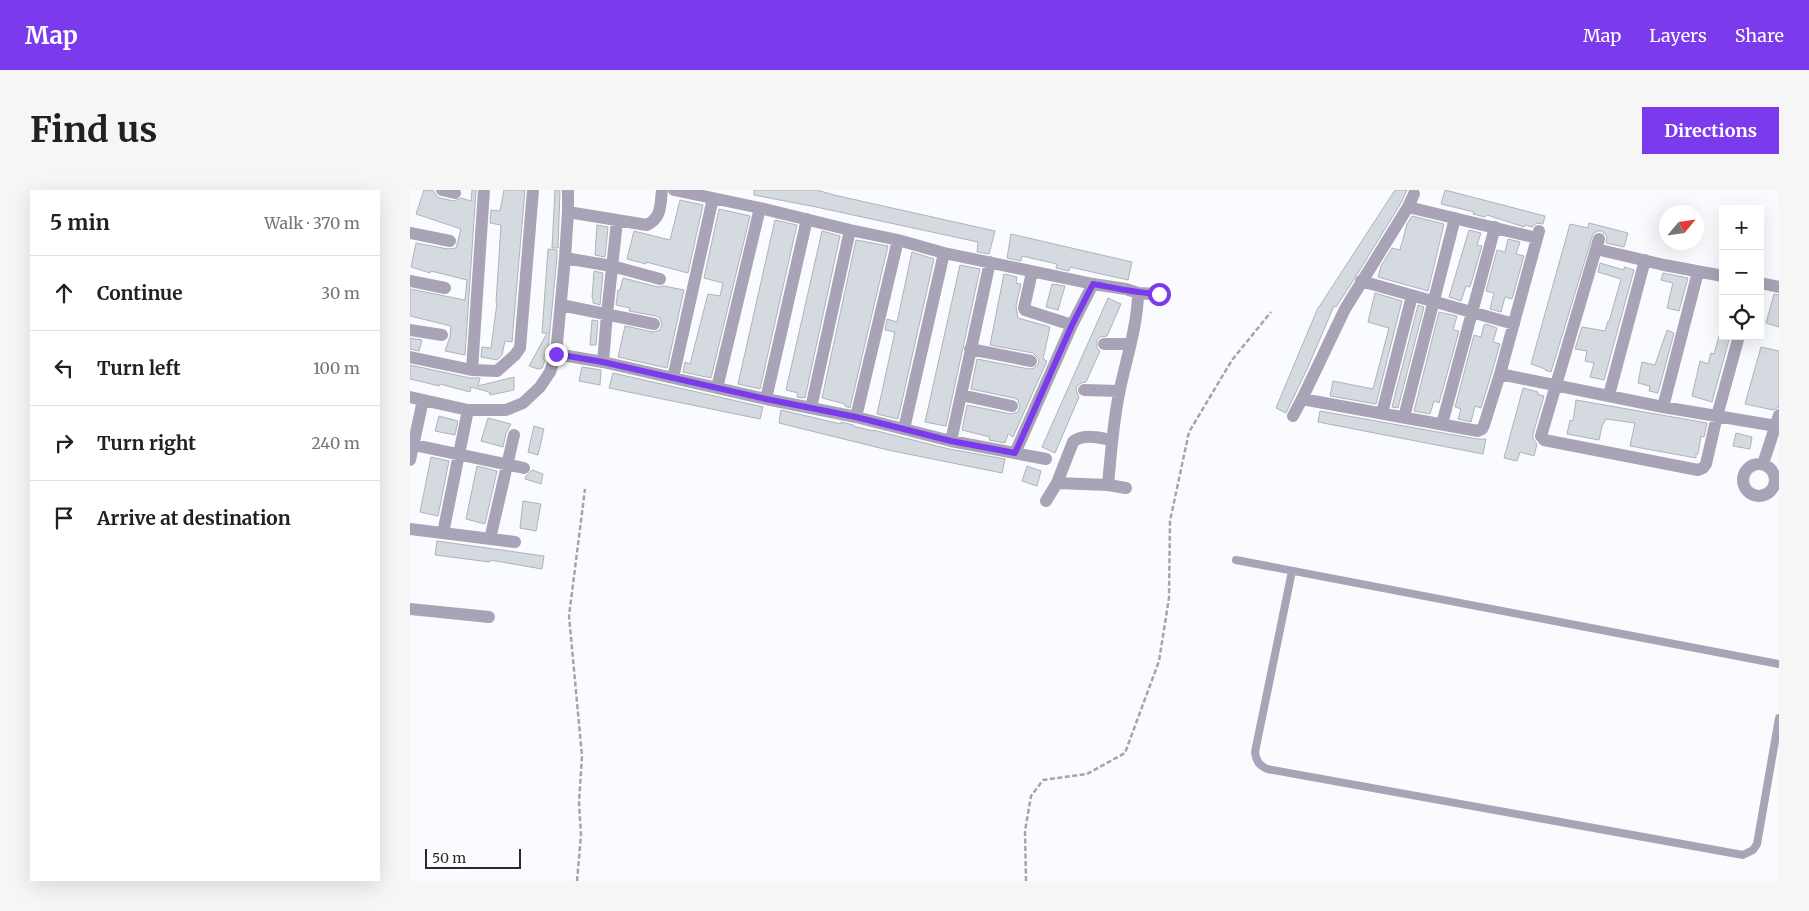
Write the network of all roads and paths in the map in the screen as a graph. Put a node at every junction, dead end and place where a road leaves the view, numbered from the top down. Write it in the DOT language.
graph roads {
  1 [pos="442,190"];
  2 [pos="484,190"];
  3 [pos="533,190"];
  4 [pos="568,190"];
  5 [pos="662,190"];
  6 [pos="674,190"];
  7 [pos="455,193"];
  8 [pos="1414,194"];
  9 [pos="713,198"];
  10 [pos="1408,207"];
  11 [pos="760,208"];
  12 [pos="568,212"];
  13 [pos="1455,218"];
  14 [pos="807,219"];
  15 [pos="618,221"];
  16 [pos="1495,227"];
  17 [pos="850,230"];
  18 [pos="410,233"];
  19 [pos="898,240"];
  20 [pos="450,241"];
  21 [pos="944,253"];
  22 [pos="565,258"];
  23 [pos="1646,260"];
  24 [pos="990,262"];
  25 [pos="612,266"];
  26 [pos="1032,272"];
  27 [pos="1698,272"];
  28 [pos="1719,275"];
  29 [pos="660,279"];
  30 [pos="410,281"];
  31 [pos="1361,281"];
  32 [pos="1093,284"];
  33 [pos="1764,284"];
  34 [pos="1779,287"];
  35 [pos="445,288"];
  36 [pos="1138,293"];
  37 [pos="1159,294"];
  38 [pos="1412,296"];
  39 [pos="1434,302"];
  40 [pos="561,305"];
  41 [pos="1271,312"];
  42 [pos="1472,313"];
  43 [pos="607,314"];
  44 [pos="654,324"];
  45 [pos="1514,324"];
  46 [pos="1072,325"];
  47 [pos="410,330"];
  48 [pos="442,335"];
  49 [pos="1738,340"];
  50 [pos="1104,344"];
  51 [pos="1130,344"];
  52 [pos="970,349"];
  53 [pos="556,354"];
  54 [pos="410,357"];
  55 [pos="1031,360"];
  56 [pos="603,362"];
  57 [pos="472,370"];
  58 [pos="1500,374"];
  59 [pos="673,378"];
  60 [pos="1555,385"];
  61 [pos="717,388"];
  62 [pos="1084,390"];
  63 [pos="1119,391"];
  64 [pos="961,394"];
  65 [pos="1609,395"];
  66 [pos="410,397"];
  67 [pos="766,399"];
  68 [pos="1302,399"];
  69 [pos="423,400"];
  70 [pos="1012,406"];
  71 [pos="1664,407"];
  72 [pos="811,408"];
  73 [pos="468,410"];
  74 [pos="1382,413"];
  75 [pos="1293,416"];
  76 [pos="1717,416"];
  77 [pos="856,417"];
  78 [pos="1404,417"];
  79 [pos="1777,420"];
  80 [pos="1442,424"];
  81 [pos="904,429"];
  82 [pos="514,435"];
  83 [pos="1112,440"];
  84 [pos="951,441"];
  85 [pos="412,444"];
  86 [pos="1015,453"];
  87 [pos="460,454"];
  88 [pos="1046,458"];
  89 [pos="410,460"];
  90 [pos="506,463"];
  91 [pos="1764,464"];
  92 [pos="524,468"];
  93 [pos="1057,483"];
  94 [pos="1108,485"];
  95 [pos="1126,488"];
  96 [pos="1776,488"];
  97 [pos="585,489"];
  98 [pos="1046,501"];
  99 [pos="410,529"];
  100 [pos="444,533"];
  101 [pos="490,539"];
  102 [pos="514,542"];
  103 [pos="1236,560"];
  104 [pos="1292,571"];
  105 [pos="410,609"];
  106 [pos="489,617"];
  107 [pos="1779,664"];
  108 [pos="1779,718"];
  109 [pos="577,881"];
  110 [pos="1026,881"];
  1 -- 7 [label="street"];
  2 -- 57 [label="street"];
  3 -- 57 [label="street"];
  4 -- 12 [label="street"];
  5 -- 15 [label="street"];
  6 -- 9 [label="street"];
  8 -- 10 [label="street"];
  9 -- 11 [label="street"];
  9 -- 59 [label="street"];
  10 -- 13 [label="street"];
  10 -- 31 [label="street"];
  11 -- 14 [label="street"];
  11 -- 61 [label="street"];
  12 -- 15 [label="street"];
  12 -- 22 [label="street"];
  13 -- 16 [label="street"];
  13 -- 39 [label="street"];
  14 -- 17 [label="street"];
  14 -- 67 [label="street"];
  15 -- 25 [label="street"];
  16 -- 42 [label="street"];
  16 -- 45 [label="street"];
  17 -- 19 [label="street"];
  17 -- 72 [label="street"];
  18 -- 20 [label="street"];
  19 -- 21 [label="street"];
  19 -- 77 [label="street"];
  21 -- 24 [label="street"];
  21 -- 81 [label="street"];
  22 -- 25 [label="street"];
  22 -- 40 [label="street"];
  23 -- 27 [label="street"];
  23 -- 60 [label="street"];
  23 -- 65 [label="street"];
  24 -- 26 [label="street"];
  24 -- 52 [label="street"];
  25 -- 29 [label="street"];
  25 -- 43 [label="street"];
  26 -- 32 [label="street"];
  26 -- 46 [label="street"];
  27 -- 28 [label="street"];
  27 -- 71 [label="street"];
  30 -- 35 [label="street"];
  31 -- 38 [label="street"];
  31 -- 68 [label="street"];
  32 -- 36 [label="street"];
  32 -- 46 [label="street"];
  33 -- 34 [label="street"];
  36 -- 37 [label="street"];
  36 -- 51 [label="street"];
  38 -- 39 [label="street"];
  38 -- 74 [label="street"];
  39 -- 42 [label="street"];
  39 -- 78 [label="street"];
  40 -- 43 [label="street"];
  40 -- 53 [label="street"];
  41 -- 110 [label="path"];
  42 -- 45 [label="street"];
  42 -- 80 [label="street"];
  43 -- 44 [label="street"];
  43 -- 56 [label="street"];
  45 -- 58 [label="street"];
  46 -- 86 [label="street"];
  47 -- 48 [label="street"];
  49 -- 76 [label="street"];
  50 -- 51 [label="street"];
  51 -- 63 [label="street"];
  52 -- 55 [label="street"];
  52 -- 64 [label="street"];
  53 -- 56 [label="street"];
  53 -- 73 [label="street"];
  54 -- 57 [label="street"];
  56 -- 59 [label="street"];
  58 -- 60 [label="street"];
  58 -- 80 [label="street"];
  59 -- 61 [label="street"];
  60 -- 65 [label="street"];
  60 -- 76 [label="street"];
  61 -- 67 [label="street"];
  62 -- 63 [label="street"];
  63 -- 83 [label="street"];
  64 -- 70 [label="street"];
  64 -- 84 [label="street"];
  65 -- 71 [label="street"];
  66 -- 69 [label="street"];
  67 -- 72 [label="street"];
  68 -- 74 [label="street"];
  68 -- 75 [label="street"];
  69 -- 73 [label="street"];
  69 -- 85 [label="street"];
  71 -- 76 [label="street"];
  72 -- 77 [label="street"];
  73 -- 87 [label="street"];
  74 -- 78 [label="street"];
  76 -- 79 [label="street"];
  77 -- 81 [label="street"];
  78 -- 80 [label="street"];
  79 -- 91 [label="street"];
  81 -- 84 [label="street"];
  82 -- 90 [label="street"];
  83 -- 93 [label="street"];
  83 -- 94 [label="street"];
  84 -- 86 [label="street"];
  85 -- 87 [label="street"];
  85 -- 89 [label="street"];
  86 -- 88 [label="street"];
  87 -- 90 [label="street"];
  87 -- 100 [label="street"];
  90 -- 92 [label="street"];
  90 -- 101 [label="street"];
  91 -- 96 [label="street"];
  91 -- 96 [label="street"];
  93 -- 94 [label="street"];
  93 -- 98 [label="street"];
  94 -- 95 [label="street"];
  97 -- 109 [label="path"];
  99 -- 100 [label="street"];
  100 -- 101 [label="street"];
  101 -- 102 [label="street"];
  103 -- 104 [label="lane"];
  104 -- 107 [label="lane"];
  104 -- 108 [label="lane"];
  105 -- 106 [label="street"];
}
